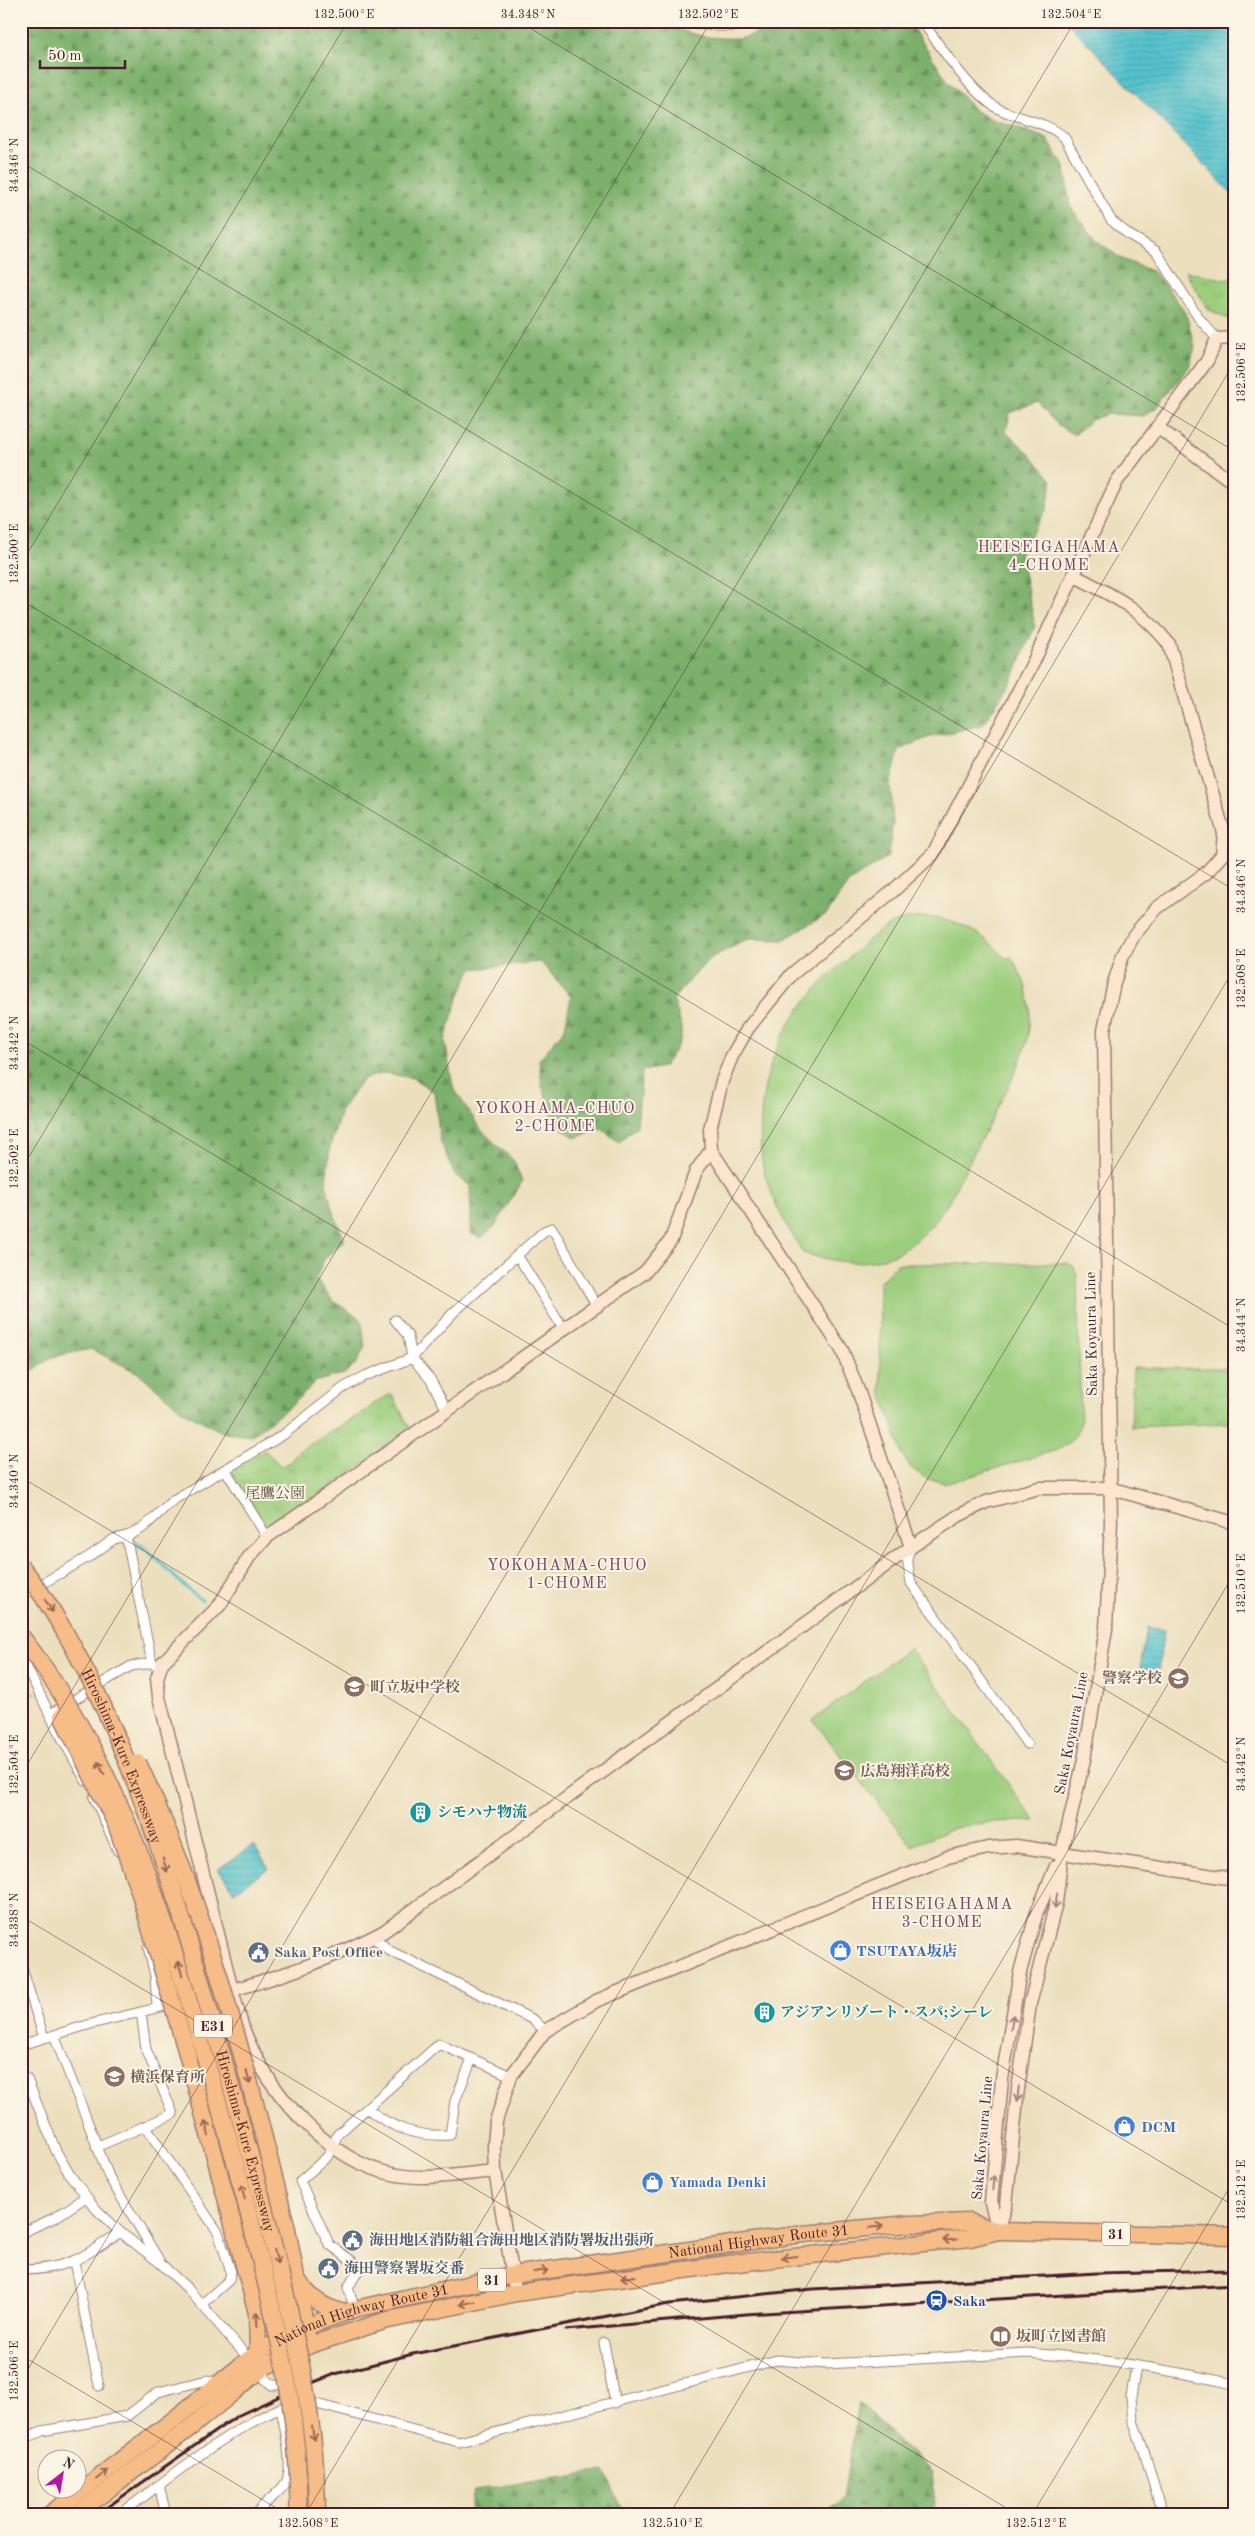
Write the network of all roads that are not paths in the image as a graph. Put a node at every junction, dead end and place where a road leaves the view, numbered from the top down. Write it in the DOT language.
graph roads {
  1 [pos="684,21"];
  2 [pos="763,21"];
  3 [pos="922,21"];
  4 [pos="1234,338"];
  5 [pos="1217,339"];
  6 [pos="1158,427"];
  7 [pos="1234,483"];
  8 [pos="1073,575"];
  9 [pos="711,1150"];
  10 [pos="517,1255"];
  11 [pos="596,1305"];
  12 [pos="396,1320"];
  13 [pos="563,1328"];
  14 [pos="412,1358"];
  15 [pos="447,1410"];
  16 [pos="225,1470"];
  17 [pos="1109,1488"];
  18 [pos="1234,1523"];
  19 [pos="126,1536"];
  20 [pos="267,1537"];
  21 [pos="911,1547"];
  22 [pos="21,1566"];
  23 [pos="21,1596"];
  24 [pos="21,1636"];
  25 [pos="21,1642"];
  26 [pos="73,1645"];
  27 [pos="21,1656"];
  28 [pos="157,1665"];
  29 [pos="50,1714"];
  30 [pos="1027,1744"];
  31 [pos="1062,1852"];
  32 [pos="1234,1879"];
  33 [pos="373,1937"];
  34 [pos="21,1965"];
  35 [pos="232,1990"];
  36 [pos="157,2008"];
  37 [pos="141,2012"];
  38 [pos="546,2031"];
  39 [pos="54,2035"];
  40 [pos="44,2038"];
  41 [pos="21,2045"];
  42 [pos="472,2059"];
  43 [pos="21,2075"];
  44 [pos="511,2076"];
  45 [pos="367,2108"];
  46 [pos="145,2126"];
  47 [pos="96,2147"];
  48 [pos="332,2147"];
  49 [pos="495,2171"];
  50 [pos="86,2197"];
  51 [pos="998,2230"];
  52 [pos="120,2232"];
  53 [pos="21,2233"];
  54 [pos="1234,2236"];
  55 [pos="74,2261"];
  56 [pos="160,2262"];
  57 [pos="21,2270"];
  58 [pos="512,2275"];
  59 [pos="296,2279"];
  60 [pos="516,2293"];
  61 [pos="202,2304"];
  62 [pos="350,2311"];
  63 [pos="305,2326"];
  64 [pos="604,2343"];
  65 [pos="310,2345"];
  66 [pos="257,2359"];
  67 [pos="1136,2366"];
  68 [pos="220,2383"];
  69 [pos="1234,2384"];
  70 [pos="99,2386"];
  71 [pos="301,2400"];
  72 [pos="615,2403"];
  73 [pos="281,2408"];
  74 [pos="21,2440"];
  75 [pos="159,2485"];
  76 [pos="49,2515"];
  77 [pos="75,2515"];
  78 [pos="119,2515"];
  79 [pos="166,2515"];
  80 [pos="256,2515"];
  81 [pos="298,2515"];
  82 [pos="317,2515"];
  83 [pos="1164,2515"];
  1 -- 2 [label="street"];
  3 -- 5 [label="street"];
  4 -- 5 [label="street"];
  5 -- 6 [label="street"];
  6 -- 7 [label="street"];
  6 -- 8 [label="street"];
  8 -- 9 [label="street"];
  8 -- 17 [label="street, Saka Koyaura Line"];
  9 -- 11 [label="street"];
  9 -- 21 [label="street"];
  10 -- 11 [label="street"];
  10 -- 13 [label="street"];
  10 -- 14 [label="street"];
  11 -- 13 [label="street"];
  12 -- 14 [label="street"];
  13 -- 15 [label="street"];
  14 -- 15 [label="street"];
  14 -- 16 [label="street"];
  15 -- 20 [label="street"];
  16 -- 19 [label="street"];
  16 -- 20 [label="street"];
  17 -- 18 [label="street"];
  17 -- 21 [label="street"];
  17 -- 31 [label="street, Saka Koyaura Line"];
  19 -- 23 [label="street"];
  19 -- 28 [label="street"];
  20 -- 28 [label="street"];
  21 -- 30 [label="street"];
  21 -- 33 [label="street"];
  22 -- 26 [label="highway, Hiroshima-Kure Expressway / E31, one-way, bridge"];
  81 -- 24 [label="highway, Hiroshima-Kure Expressway / E31, one-way, bridge"];
  66 -- 25 [label="highway, one-way, bridge"];
  26 -- 59 [label="highway, one-way, bridge"];
  26 -- 82 [label="highway, Hiroshima-Kure Expressway / E31, one-way, bridge"];
  27 -- 29 [label="street"];
  28 -- 29 [label="street"];
  28 -- 35 [label="street"];
  29 -- 36 [label="street"];
  31 -- 32 [label="street"];
  31 -- 38 [label="street"];
  31 -- 51 [label="street, Saka Koyaura Line, one-way"];
  51 -- 31 [label="street, Saka Koyaura Line, one-way"];
  33 -- 35 [label="street"];
  33 -- 38 [label="street"];
  34 -- 40 [label="street"];
  35 -- 36 [label="street"];
  35 -- 48 [label="street"];
  36 -- 37 [label="street"];
  37 -- 39 [label="street"];
  37 -- 46 [label="street"];
  38 -- 44 [label="street"];
  39 -- 40 [label="street"];
  39 -- 47 [label="street"];
  40 -- 41 [label="street"];
  42 -- 44 [label="street"];
  42 -- 45 [label="street"];
  42 -- 45 [label="street"];
  43 -- 50 [label="street"];
  44 -- 49 [label="street"];
  45 -- 48 [label="street"];
  46 -- 47 [label="street"];
  46 -- 61 [label="street"];
  47 -- 56 [label="street"];
  48 -- 49 [label="street"];
  48 -- 62 [label="street"];
  49 -- 58 [label="street"];
  50 -- 52 [label="street"];
  50 -- 53 [label="street"];
  51 -- 54 [label="highway, National Highway Route 31 / 31"];
  58 -- 51 [label="highway, National Highway Route 31 / 31, one-way"];
  51 -- 60 [label="highway, National Highway Route 31 / 31, one-way"];
  52 -- 55 [label="street"];
  52 -- 56 [label="street"];
  55 -- 57 [label="street"];
  55 -- 70 [label="street"];
  56 -- 61 [label="street"];
  58 -- 60 [label="street"];
  58 -- 62 [label="highway, National Highway Route 31 / 31"];
  59 -- 62 [label="highway"];
  59 -- 63 [label="highway"];
  60 -- 65 [label="highway, National Highway Route 31 / 31, one-way"];
  61 -- 66 [label="street"];
  62 -- 63 [label="highway, National Highway Route 31 / 31"];
  63 -- 65 [label="highway"];
  63 -- 66 [label="highway, National Highway Route 31 / 31"];
  64 -- 72 [label="street"];
  65 -- 66 [label="highway, National Highway Route 31 / 31"];
  66 -- 68 [label="highway, National Highway Route 31 / 31"];
  66 -- 71 [label="street"];
  66 -- 77 [label="highway, National Highway Route 31 / 31"];
  67 -- 69 [label="street"];
  67 -- 72 [label="street"];
  67 -- 83 [label="street"];
  68 -- 74 [label="street"];
  76 -- 68 [label="highway, National Highway Route 31 / 31, one-way"];
  71 -- 72 [label="street"];
  71 -- 73 [label="street"];
  73 -- 75 [label="street"];
  73 -- 80 [label="street"];
  75 -- 78 [label="street"];
  75 -- 79 [label="street"];
}
